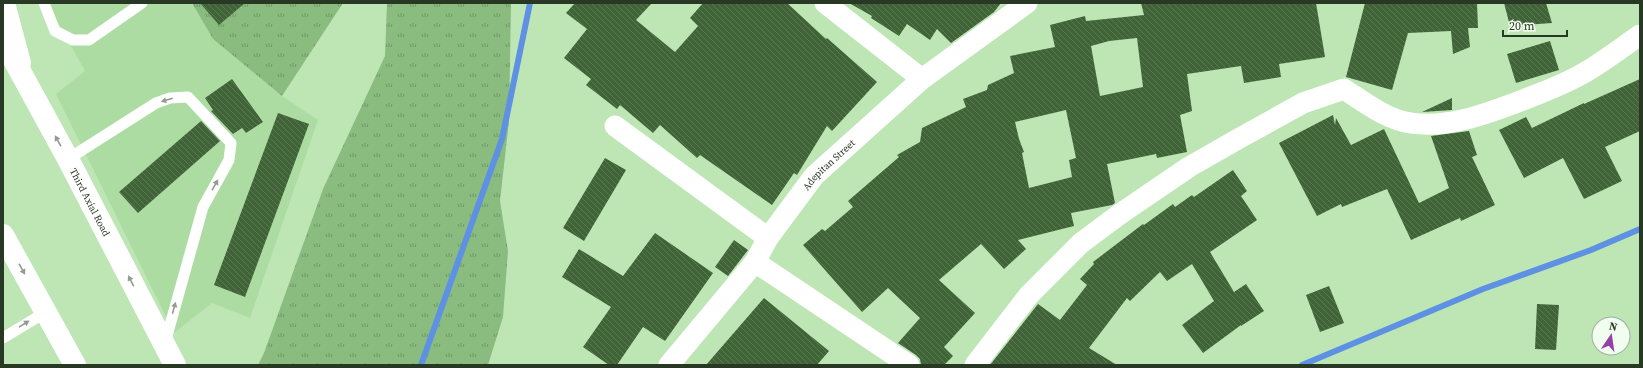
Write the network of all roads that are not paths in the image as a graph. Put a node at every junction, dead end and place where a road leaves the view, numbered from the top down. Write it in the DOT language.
graph roads {
  1 [pos="4,3"];
  2 [pos="44,3"];
  3 [pos="142,3"];
  4 [pos="1027,3"];
  5 [pos="833,5"];
  6 [pos="1640,35"];
  7 [pos="3,40"];
  8 [pos="24,79"];
  9 [pos="922,79"];
  10 [pos="615,126"];
  11 [pos="68,159"];
  12 [pos="3,235"];
  13 [pos="768,238"];
  14 [pos="755,262"];
  15 [pos="46,312"];
  16 [pos="3,338"];
  17 [pos="164,345"];
  18 [pos="75,365"];
  19 [pos="174,365"];
  20 [pos="669,365"];
  21 [pos="909,365"];
  22 [pos="975,365"];
  1 -- 8 [label="main road"];
  2 -- 3 [label="lane"];
  4 -- 9 [label="street, Adepitan Street"];
  5 -- 9 [label="street"];
  6 -- 22 [label="street"];
  7 -- 8 [label="main road, Third Axial Road"];
  11 -- 8 [label="main road, Third Axial Road, one-way"];
  9 -- 13 [label="street, Adepitan Street"];
  10 -- 13 [label="street"];
  17 -- 11 [label="main road, Third Axial Road, one-way"];
  17 -- 11 [label="lane, one-way"];
  12 -- 15 [label="main road, one-way"];
  13 -- 14 [label="street, Adepitan Street"];
  14 -- 20 [label="street, Adepitan Street"];
  14 -- 21 [label="street"];
  16 -- 15 [label="lane, one-way"];
  15 -- 18 [label="main road"];
  17 -- 19 [label="main road, Third Axial Road"];
}
